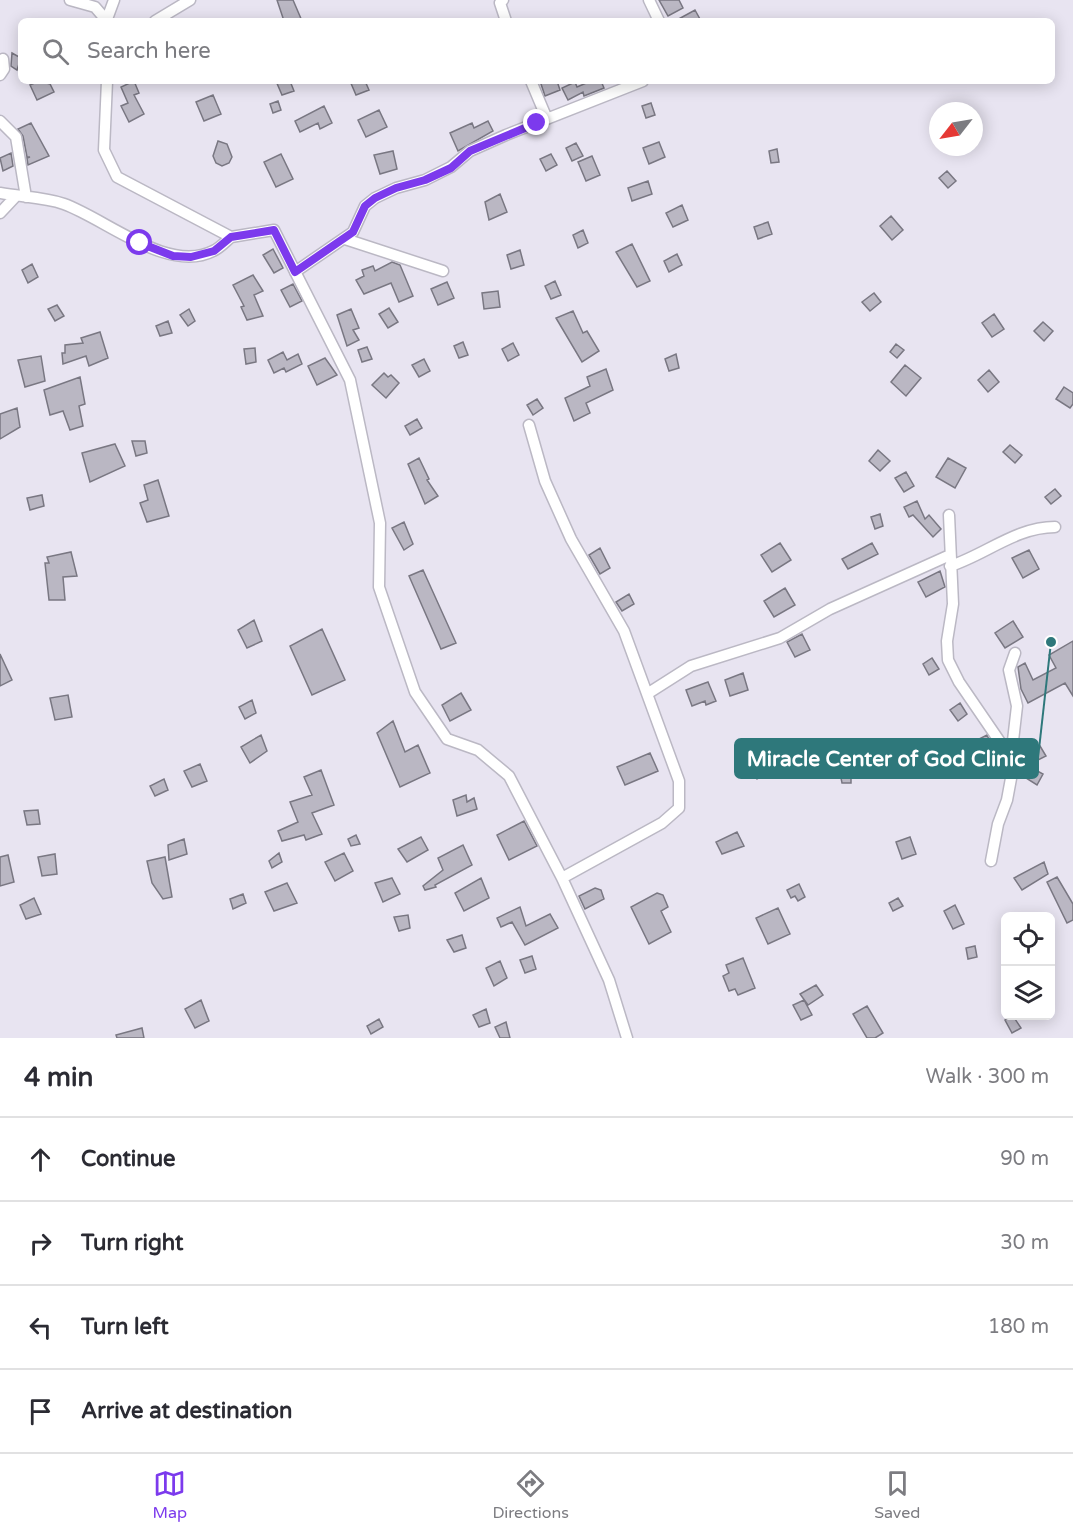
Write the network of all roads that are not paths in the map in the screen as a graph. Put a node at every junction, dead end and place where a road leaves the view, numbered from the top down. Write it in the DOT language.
graph roads {
  1 [pos="70,0"];
  2 [pos="114,0"];
  3 [pos="188,0"];
  4 [pos="504,0"];
  5 [pos="649,0"];
  6 [pos="105,18"];
  7 [pos="108,18"];
  8 [pos="160,18"];
  9 [pos="505,18"];
  10 [pos="658,18"];
  11 [pos="3,59"];
  12 [pos="0,75"];
  13 [pos="107,84"];
  14 [pos="532,84"];
  15 [pos="635,84"];
  16 [pos="547,119"];
  17 [pos="0,121"];
  18 [pos="0,193"];
  19 [pos="21,196"];
  20 [pos="0,213"];
  21 [pos="231,237"];
  22 [pos="345,239"];
  23 [pos="443,271"];
  24 [pos="295,272"];
  25 [pos="529,425"];
  26 [pos="949,515"];
  27 [pos="1055,527"];
  28 [pos="950,560"];
  29 [pos="1015,653"];
  30 [pos="647,694"];
  31 [pos="1011,758"];
  32 [pos="992,861"];
  33 [pos="562,878"];
  34 [pos="627,1038"];
  1 -- 6 [label="street"];
  2 -- 7 [label="street"];
  3 -- 8 [label="street"];
  4 -- 9 [label="street"];
  5 -- 10 [label="street"];
  11 -- 12 [label="street"];
  13 -- 21 [label="street"];
  14 -- 16 [label="street"];
  15 -- 16 [label="street"];
  16 -- 22 [label="street"];
  17 -- 19 [label="street"];
  18 -- 19 [label="street"];
  19 -- 20 [label="street"];
  19 -- 21 [label="street"];
  21 -- 24 [label="street"];
  22 -- 23 [label="street"];
  22 -- 24 [label="street"];
  24 -- 33 [label="street"];
  25 -- 30 [label="street"];
  26 -- 28 [label="street"];
  27 -- 28 [label="street"];
  28 -- 30 [label="street"];
  28 -- 31 [label="street"];
  29 -- 31 [label="street"];
  30 -- 33 [label="street"];
  31 -- 32 [label="street"];
  33 -- 34 [label="street"];
}
